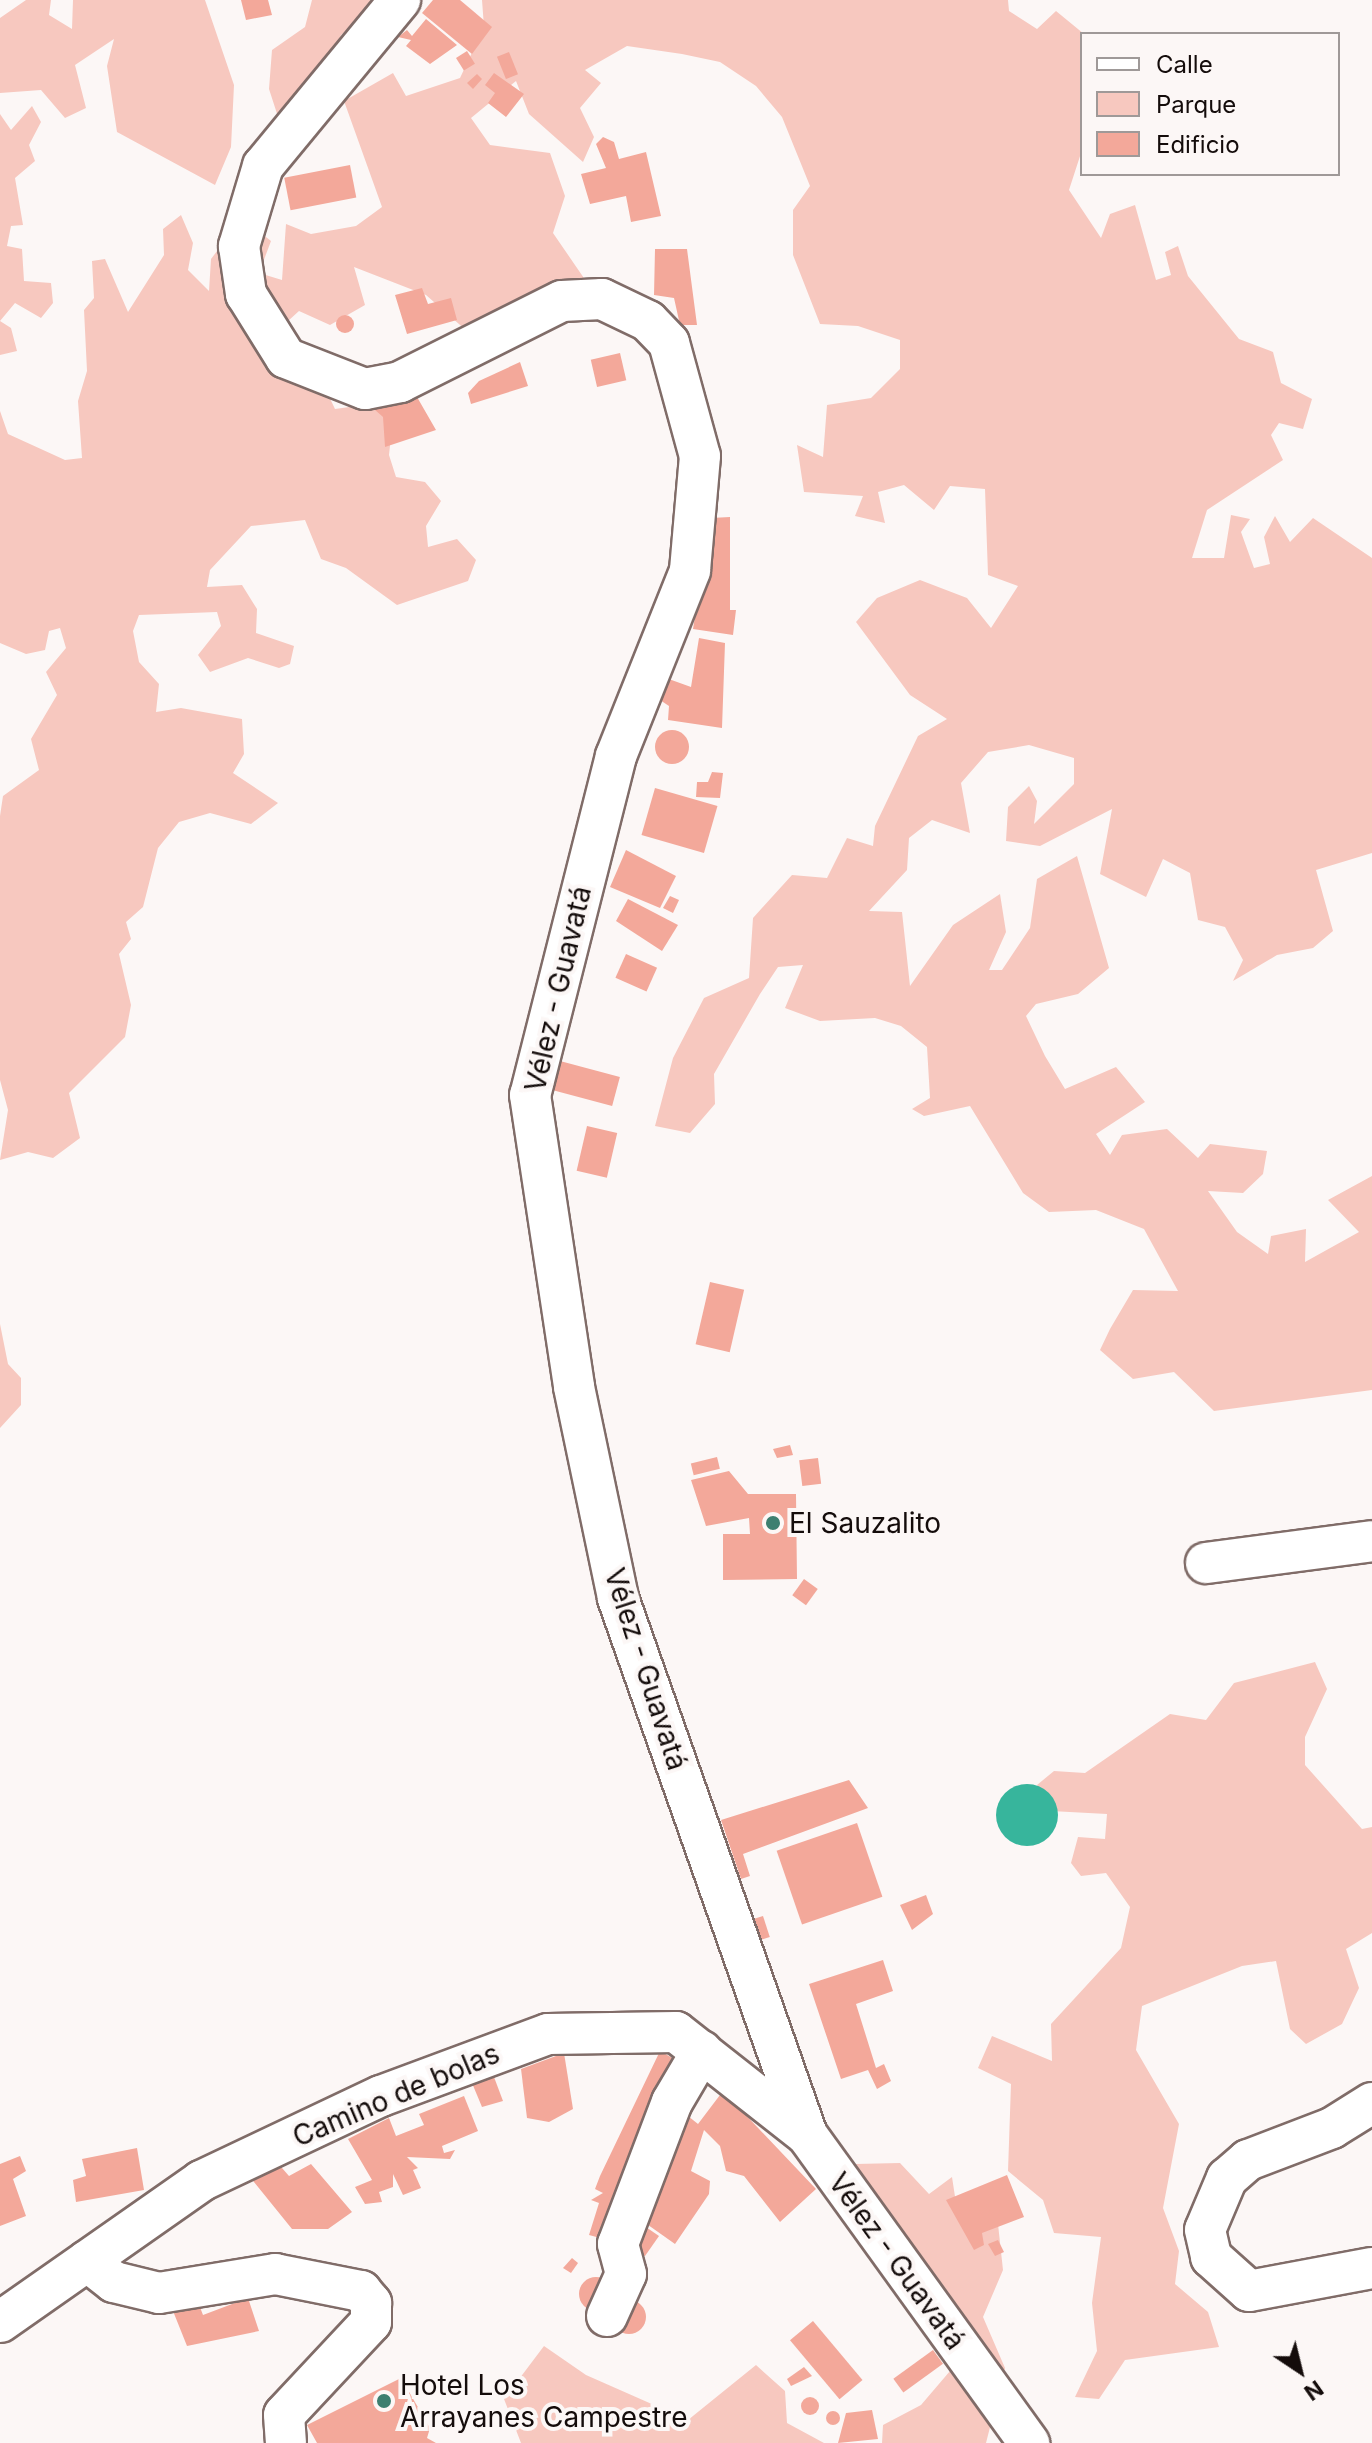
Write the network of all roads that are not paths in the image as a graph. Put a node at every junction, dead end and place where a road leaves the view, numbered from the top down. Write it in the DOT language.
graph roads {
  1 [pos="400,0"];
  2 [pos="1372,1541"];
  3 [pos="1206,1563"];
  4 [pos="702,2051"];
  5 [pos="1372,2103"];
  6 [pos="807,2135"];
  7 [pos="87,2261"];
  8 [pos="1372,2268"];
  9 [pos="607,2316"];
  10 [pos="0,2322"];
  11 [pos="286,2443"];
  12 [pos="1029,2443"];
  1 -- 6 [label="street, Vélez - Guavatá"];
  2 -- 3 [label="street"];
  4 -- 6 [label="street, Camino de bolas"];
  4 -- 7 [label="street, Camino de bolas"];
  4 -- 9 [label="street"];
  5 -- 8 [label="street"];
  6 -- 12 [label="street, Vélez - Guavatá"];
  7 -- 10 [label="street, Camino de bolas"];
  7 -- 11 [label="street"];
}
